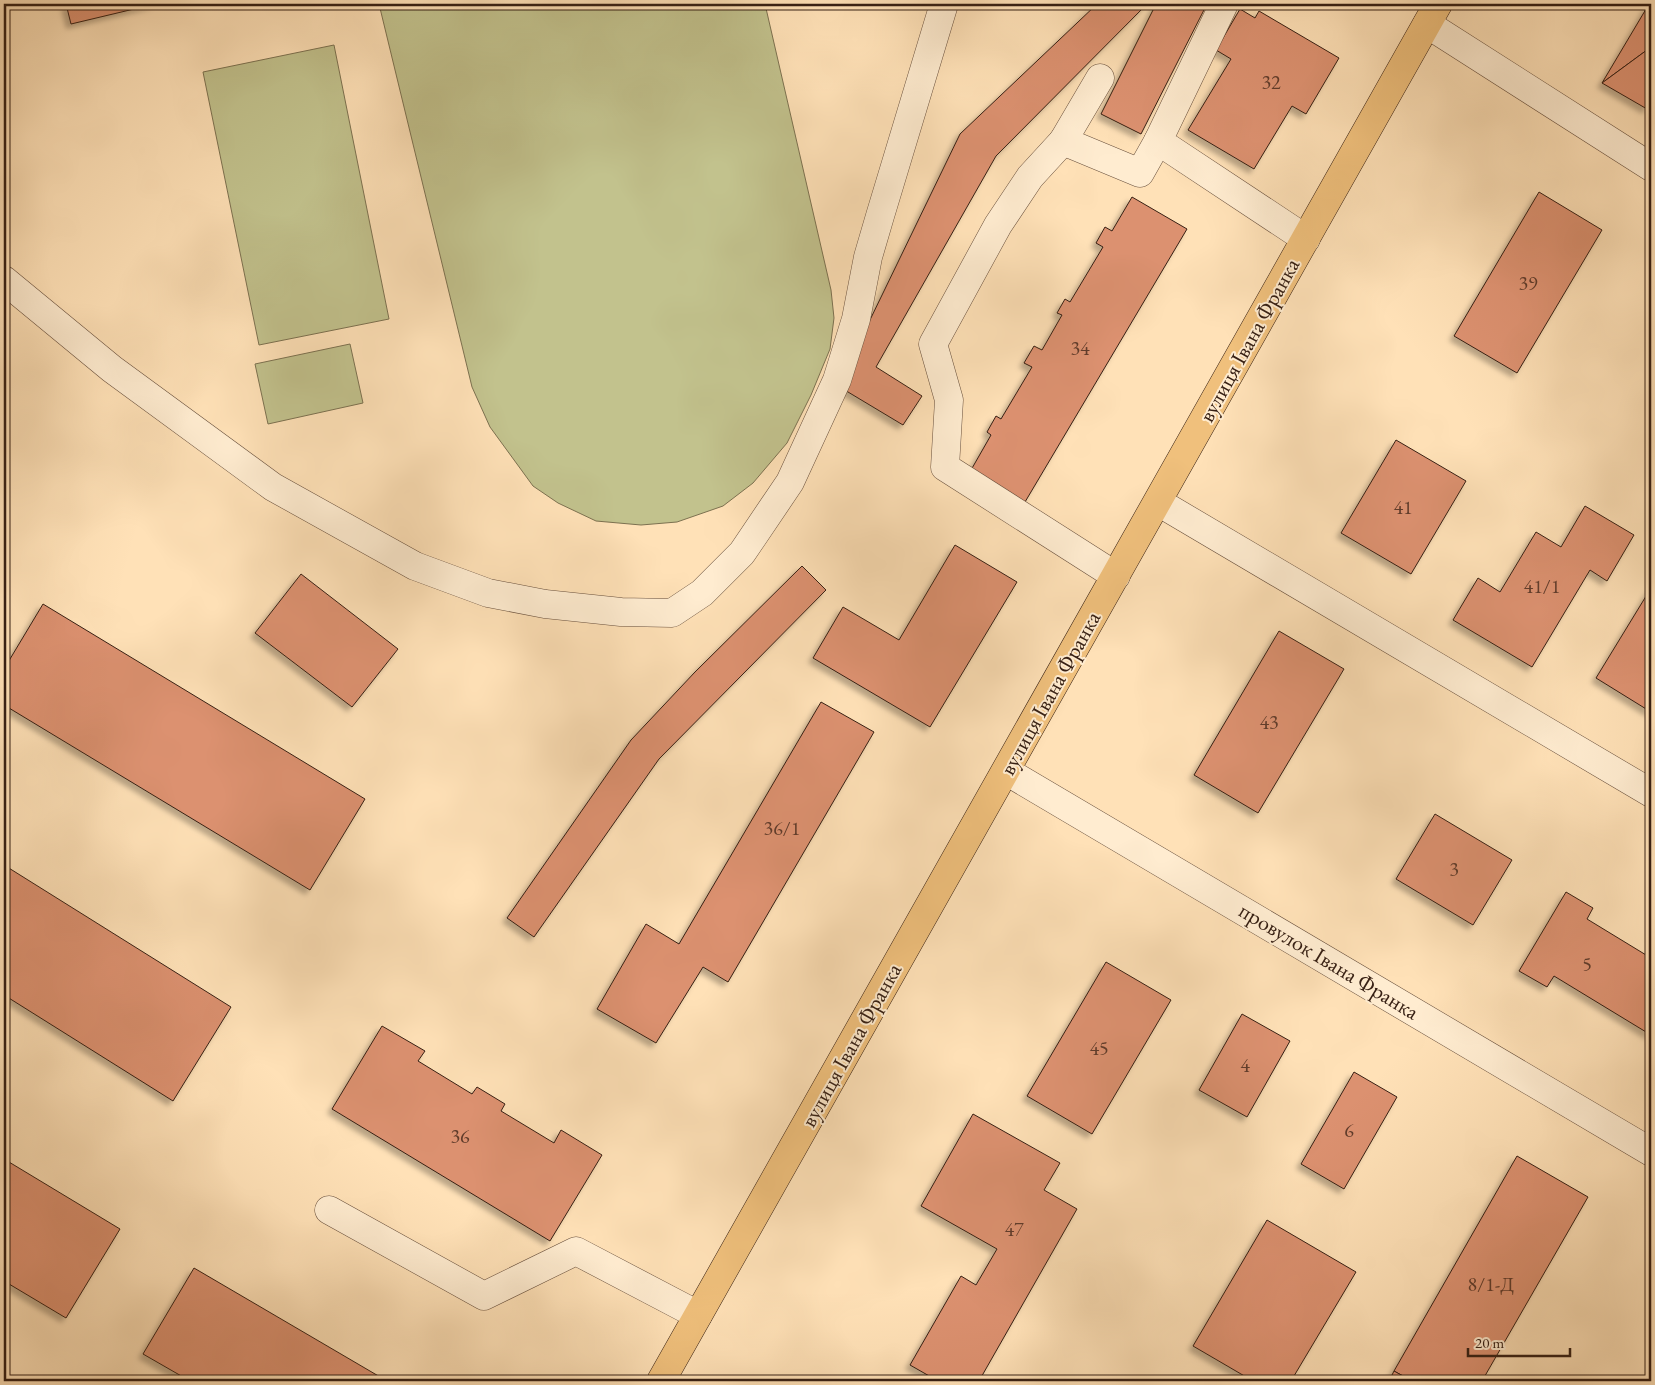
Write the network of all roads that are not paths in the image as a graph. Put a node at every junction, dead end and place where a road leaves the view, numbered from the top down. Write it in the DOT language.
graph roads {
  1 [pos="944,4"];
  2 [pos="1224,4"];
  3 [pos="1432,14"];
  4 [pos="1100,78"];
  5 [pos="1063,142"];
  6 [pos="1158,142"];
  7 [pos="1651,167"];
  8 [pos="1306,239"];
  9 [pos="4,280"];
  10 [pos="1158,502"];
  11 [pos="1116,576"];
  12 [pos="1006,771"];
  13 [pos="1651,793"];
  14 [pos="1651,1152"];
  15 [pos="329,1210"];
  16 [pos="698,1316"];
  17 [pos="661,1381"];
  1 -- 9 [label="street"];
  2 -- 6 [label="street"];
  3 -- 7 [label="street"];
  3 -- 8 [label="main road, вулиця Івана Франка"];
  4 -- 5 [label="street"];
  5 -- 6 [label="street"];
  5 -- 11 [label="street"];
  6 -- 8 [label="street"];
  8 -- 10 [label="main road, вулиця Івана Франка"];
  10 -- 11 [label="main road, вулиця Івана Франка"];
  10 -- 13 [label="street"];
  11 -- 12 [label="main road, вулиця Івана Франка"];
  12 -- 14 [label="street, провулок Івана Франка"];
  12 -- 16 [label="main road, вулиця Івана Франка"];
  15 -- 16 [label="street"];
  16 -- 17 [label="main road, вулиця Івана Франка"];
}
